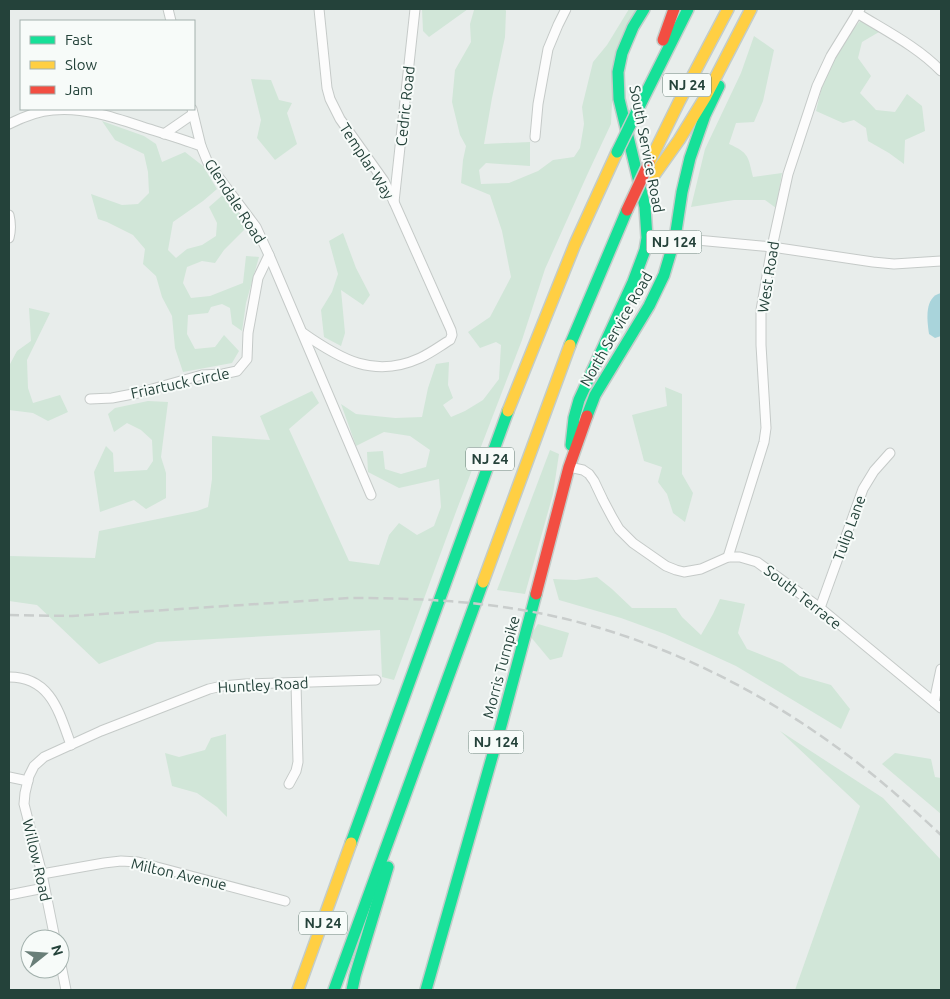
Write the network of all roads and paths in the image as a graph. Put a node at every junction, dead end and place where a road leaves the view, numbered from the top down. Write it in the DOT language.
graph roads {
  1 [pos="319,9"];
  2 [pos="415,9"];
  3 [pos="566,9"];
  4 [pos="644,9"];
  5 [pos="674,9"];
  6 [pos="688,9"];
  7 [pos="728,9"];
  8 [pos="751,9"];
  9 [pos="755,9"];
  10 [pos="858,11"];
  11 [pos="941,71"];
  12 [pos="193,111"];
  13 [pos="636,113"];
  14 [pos="9,124"];
  15 [pos="164,134"];
  16 [pos="535,137"];
  17 [pos="201,146"];
  18 [pos="394,202"];
  19 [pos="627,210"];
  20 [pos="9,215"];
  21 [pos="9,238"];
  22 [pos="675,238"];
  23 [pos="772,247"];
  24 [pos="269,255"];
  25 [pos="941,261"];
  26 [pos="303,332"];
  27 [pos="90,399"];
  28 [pos="890,453"];
  29 [pos="569,467"];
  30 [pos="372,495"];
  31 [pos="728,557"];
  32 [pos="820,608"];
  33 [pos="941,669"];
  34 [pos="9,677"];
  35 [pos="446,679"];
  36 [pos="376,680"];
  37 [pos="296,683"];
  38 [pos="934,702"];
  39 [pos="941,708"];
  40 [pos="71,745"];
  41 [pos="9,777"];
  42 [pos="28,781"];
  43 [pos="289,784"];
  44 [pos="42,874"];
  45 [pos="44,888"];
  46 [pos="9,895"];
  47 [pos="285,901"];
  48 [pos="53,929"];
  49 [pos="298,990"];
  50 [pos="334,990"];
  51 [pos="352,990"];
  52 [pos="426,990"];
  1 -- 18 [label="street, Templar Way"];
  2 -- 18 [label="street, Cedric Road"];
  3 -- 16 [label="street"];
  4 -- 29 [label="main road, South Service Road / NJ 124"];
  5 -- 13 [label="main road"];
  6 -- 13 [label="main road, NJ 24"];
  7 -- 19 [label="main road, NJ 24, bridge"];
  8 -- 19 [label="main road, bridge"];
  9 -- 22 [label="main road, North Service Road / NJ 124"];
  10 -- 11 [label="street"];
  10 -- 23 [label="street, West Road"];
  12 -- 15 [label="street"];
  12 -- 17 [label="street"];
  13 -- 49 [label="main road, NJ 24, bridge"];
  14 -- 15 [label="street, Glendale Road"];
  15 -- 17 [label="street, Glendale Road"];
  17 -- 24 [label="street, Glendale Road"];
  18 -- 26 [label="street, Templar Way"];
  19 -- 35 [label="main road, NJ 24"];
  20 -- 21 [label="street"];
  22 -- 23 [label="street"];
  22 -- 29 [label="main road, North Service Road / NJ 124"];
  23 -- 25 [label="street"];
  23 -- 31 [label="street, West Road"];
  24 -- 26 [label="street, Glendale Road"];
  24 -- 27 [label="street, Friartuck Circle"];
  26 -- 30 [label="street, Glendale Road"];
  28 -- 32 [label="street, Tulip Lane"];
  29 -- 31 [label="street"];
  29 -- 52 [label="main road, Morris Turnpike / NJ 124"];
  31 -- 32 [label="street, South Terrace"];
  32 -- 38 [label="street, South Terrace"];
  33 -- 38 [label="street"];
  34 -- 40 [label="street"];
  35 -- 50 [label="main road, NJ 24"];
  35 -- 51 [label="main road"];
  36 -- 37 [label="street, Huntley Road"];
  37 -- 40 [label="street, Huntley Road"];
  37 -- 43 [label="street"];
  38 -- 39 [label="street, South Terrace"];
  40 -- 42 [label="street, Huntley Road"];
  41 -- 42 [label="street"];
  42 -- 44 [label="street, Willow Road"];
  44 -- 45 [label="street, Willow Road"];
  44 -- 47 [label="street, Milton Avenue"];
  45 -- 46 [label="street"];
  45 -- 48 [label="street, Willow Road"];
}
